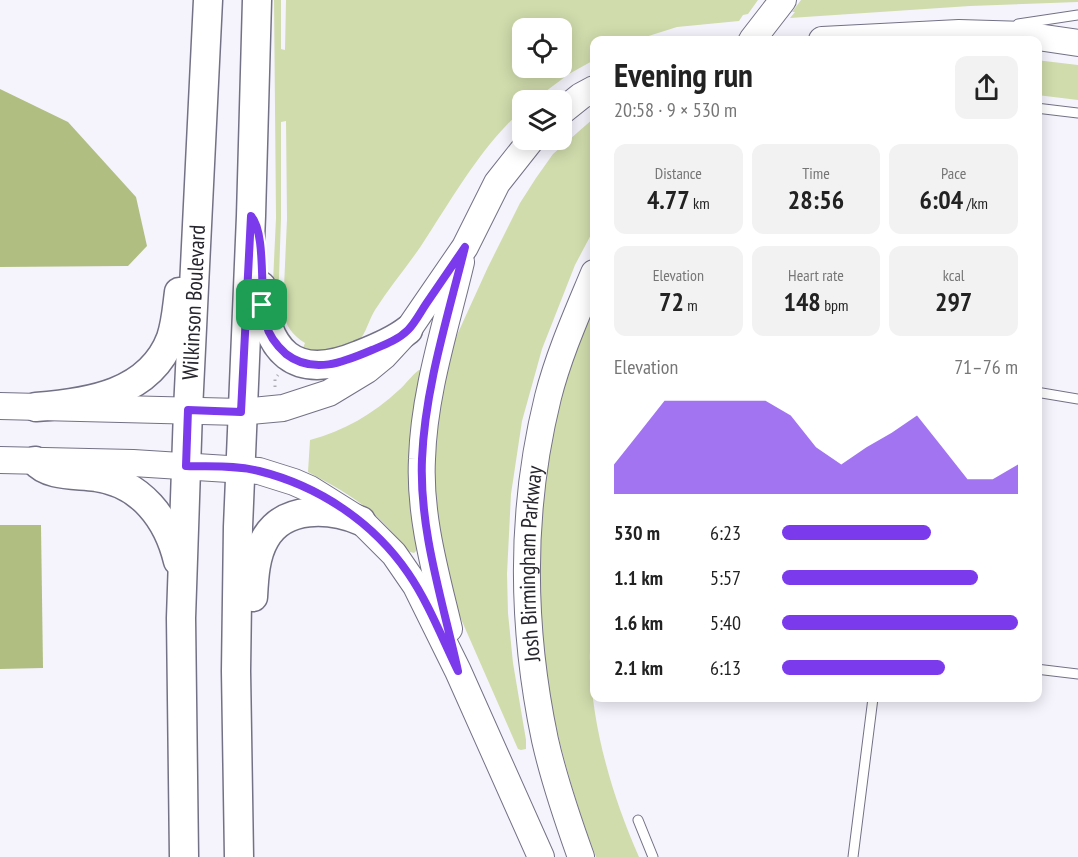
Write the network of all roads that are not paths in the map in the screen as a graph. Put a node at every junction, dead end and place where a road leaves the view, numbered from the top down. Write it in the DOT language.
graph roads {
  1 [pos="208,0"];
  2 [pos="257,0"];
  3 [pos="778,7"];
  4 [pos="1078,15"];
  5 [pos="959,33"];
  6 [pos="755,36"];
  7 [pos="900,36"];
  8 [pos="1031,36"];
  9 [pos="1042,38"];
  10 [pos="1078,43"];
  11 [pos="590,91"];
  12 [pos="572,103"];
  13 [pos="1042,109"];
  14 [pos="1078,113"];
  15 [pos="523,150"];
  16 [pos="198,216"];
  17 [pos="251,216"];
  18 [pos="465,247"];
  19 [pos="590,282"];
  20 [pos="408,330"];
  21 [pos="1042,393"];
  22 [pos="1078,399"];
  23 [pos="0,406"];
  24 [pos="36,407"];
  25 [pos="188,410"];
  26 [pos="241,412"];
  27 [pos="0,460"];
  28 [pos="35,461"];
  29 [pos="186,466"];
  30 [pos="239,468"];
  31 [pos="361,521"];
  32 [pos="183,588"];
  33 [pos="1042,670"];
  34 [pos="236,671"];
  35 [pos="458,671"];
  36 [pos="1078,674"];
  37 [pos="872,702"];
  38 [pos="638,820"];
  39 [pos="184,857"];
  40 [pos="239,857"];
  41 [pos="541,857"];
  42 [pos="581,857"];
  43 [pos="653,857"];
  44 [pos="852,857"];
  1 -- 16 [label="main road, Wilkinson Boulevard"];
  2 -- 17 [label="main road"];
  3 -- 6 [label="main road"];
  4 -- 5 [label="lane"];
  5 -- 7 [label="main road"];
  5 -- 8 [label="main road"];
  9 -- 10 [label="main road"];
  11 -- 12 [label="main road"];
  13 -- 14 [label="lane"];
  15 -- 18 [label="main road"];
  16 -- 24 [label="main road"];
  16 -- 25 [label="main road, Wilkinson Boulevard"];
  17 -- 20 [label="main road"];
  17 -- 26 [label="main road"];
  18 -- 20 [label="main road"];
  18 -- 35 [label="main road"];
  19 -- 42 [label="main road, Josh Birmingham Parkway"];
  20 -- 26 [label="main road"];
  21 -- 22 [label="lane"];
  23 -- 24 [label="main road"];
  24 -- 25 [label="main road"];
  25 -- 26 [label="main road"];
  25 -- 29 [label="main road, Wilkinson Boulevard"];
  26 -- 30 [label="main road"];
  27 -- 28 [label="main road"];
  28 -- 29 [label="main road"];
  28 -- 32 [label="main road"];
  29 -- 30 [label="main road"];
  29 -- 32 [label="main road, Wilkinson Boulevard"];
  30 -- 31 [label="main road"];
  30 -- 34 [label="main road"];
  31 -- 34 [label="main road"];
  31 -- 35 [label="main road"];
  32 -- 39 [label="main road, Wilkinson Boulevard"];
  33 -- 36 [label="lane"];
  34 -- 40 [label="main road"];
  35 -- 41 [label="main road"];
  37 -- 44 [label="lane"];
  38 -- 43 [label="lane"];
}
